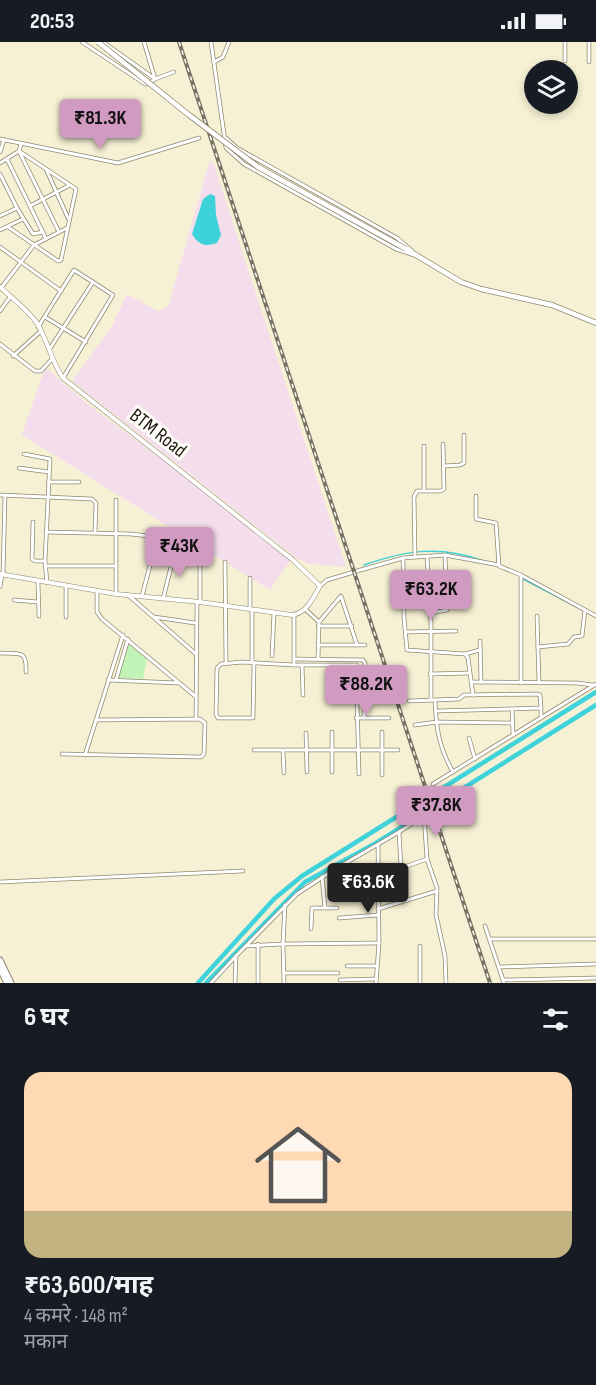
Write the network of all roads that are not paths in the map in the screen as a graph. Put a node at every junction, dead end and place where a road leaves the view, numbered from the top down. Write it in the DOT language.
graph roads {
  1 [pos="82,42"];
  2 [pos="98,42"];
  3 [pos="103,42"];
  4 [pos="144,42"];
  5 [pos="211,42"];
  6 [pos="229,42"];
  7 [pos="565,42"];
  8 [pos="589,42"];
  9 [pos="589,49"];
  10 [pos="596,49"];
  11 [pos="565,60"];
  12 [pos="214,62"];
  13 [pos="588,62"];
  14 [pos="174,72"];
  15 [pos="155,79"];
  16 [pos="225,136"];
  17 [pos="199,138"];
  18 [pos="2,140"];
  19 [pos="21,144"];
  20 [pos="19,151"];
  21 [pos="0,152"];
  22 [pos="7,159"];
  23 [pos="0,163"];
  24 [pos="46,169"];
  25 [pos="0,174"];
  26 [pos="70,185"];
  27 [pos="7,189"];
  28 [pos="0,192"];
  29 [pos="56,192"];
  30 [pos="43,199"];
  31 [pos="30,206"];
  32 [pos="17,208"];
  33 [pos="0,216"];
  34 [pos="23,219"];
  35 [pos="69,219"];
  36 [pos="8,227"];
  37 [pos="67,228"];
  38 [pos="0,230"];
  39 [pos="43,232"];
  40 [pos="59,232"];
  41 [pos="46,239"];
  42 [pos="34,245"];
  43 [pos="0,247"];
  44 [pos="416,255"];
  45 [pos="21,262"];
  46 [pos="93,282"];
  47 [pos="0,288"];
  48 [pos="61,291"];
  49 [pos="10,297"];
  50 [pos="0,311"];
  51 [pos="45,317"];
  52 [pos="596,323"];
  53 [pos="63,328"];
  54 [pos="40,329"];
  55 [pos="86,342"];
  56 [pos="0,344"];
  57 [pos="49,350"];
  58 [pos="13,356"];
  59 [pos="52,359"];
  60 [pos="63,378"];
  61 [pos="464,435"];
  62 [pos="443,444"];
  63 [pos="424,446"];
  64 [pos="24,454"];
  65 [pos="444,466"];
  66 [pos="19,468"];
  67 [pos="49,472"];
  68 [pos="48,482"];
  69 [pos="79,482"];
  70 [pos="424,490"];
  71 [pos="0,495"];
  72 [pos="5,496"];
  73 [pos="476,496"];
  74 [pos="47,497"];
  75 [pos="116,500"];
  76 [pos="2,515"];
  77 [pos="33,522"];
  78 [pos="46,532"];
  79 [pos="95,533"];
  80 [pos="116,533"];
  81 [pos="166,538"];
  82 [pos="2,541"];
  83 [pos="175,551"];
  84 [pos="415,553"];
  85 [pos="153,554"];
  86 [pos="445,555"];
  87 [pos="427,556"];
  88 [pos="403,558"];
  89 [pos="200,559"];
  90 [pos="2,561"];
  91 [pos="45,561"];
  92 [pos="225,562"];
  93 [pos="45,566"];
  94 [pos="116,566"];
  95 [pos="499,566"];
  96 [pos="2,574"];
  97 [pos="521,574"];
  98 [pos="250,579"];
  99 [pos="38,582"];
  100 [pos="47,583"];
  101 [pos="320,586"];
  102 [pos="0,587"];
  103 [pos="66,587"];
  104 [pos="97,591"];
  105 [pos="116,594"];
  106 [pos="128,595"];
  107 [pos="141,597"];
  108 [pos="163,599"];
  109 [pos="14,600"];
  110 [pos="38,602"];
  111 [pos="199,602"];
  112 [pos="225,605"];
  113 [pos="251,609"];
  114 [pos="305,609"];
  115 [pos="585,610"];
  116 [pos="274,612"];
  117 [pos="431,613"];
  118 [pos="294,615"];
  119 [pos="596,615"];
  120 [pos="39,616"];
  121 [pos="537,616"];
  122 [pos="66,617"];
  123 [pos="152,617"];
  124 [pos="196,623"];
  125 [pos="319,624"];
  126 [pos="352,626"];
  127 [pos="406,632"];
  128 [pos="432,632"];
  129 [pos="456,632"];
  130 [pos="123,635"];
  131 [pos="128,639"];
  132 [pos="480,641"];
  133 [pos="318,645"];
  134 [pos="357,645"];
  135 [pos="364,645"];
  136 [pos="538,647"];
  137 [pos="480,650"];
  138 [pos="432,652"];
  139 [pos="0,653"];
  140 [pos="196,654"];
  141 [pos="465,654"];
  142 [pos="272,656"];
  143 [pos="294,659"];
  144 [pos="318,659"];
  145 [pos="356,659"];
  146 [pos="226,663"];
  147 [pos="253,663"];
  148 [pos="302,665"];
  149 [pos="356,665"];
  150 [pos="294,666"];
  151 [pos="26,672"];
  152 [pos="469,673"];
  153 [pos="430,674"];
  154 [pos="108,680"];
  155 [pos="116,680"];
  156 [pos="471,682"];
  157 [pos="482,682"];
  158 [pos="178,683"];
  159 [pos="521,683"];
  160 [pos="538,683"];
  161 [pos="595,685"];
  162 [pos="303,694"];
  163 [pos="473,695"];
  164 [pos="195,696"];
  165 [pos="382,696"];
  166 [pos="365,697"];
  167 [pos="433,700"];
  168 [pos="409,701"];
  169 [pos="541,708"];
  170 [pos="512,709"];
  171 [pos="436,711"];
  172 [pos="356,718"];
  173 [pos="364,718"];
  174 [pos="389,718"];
  175 [pos="541,718"];
  176 [pos="196,719"];
  177 [pos="96,720"];
  178 [pos="437,723"];
  179 [pos="513,723"];
  180 [pos="415,725"];
  181 [pos="332,732"];
  182 [pos="382,732"];
  183 [pos="306,733"];
  184 [pos="514,735"];
  185 [pos="469,738"];
  186 [pos="254,750"];
  187 [pos="283,750"];
  188 [pos="307,750"];
  189 [pos="332,750"];
  190 [pos="358,750"];
  191 [pos="382,750"];
  192 [pos="398,750"];
  193 [pos="62,754"];
  194 [pos="85,755"];
  195 [pos="475,759"];
  196 [pos="307,772"];
  197 [pos="332,772"];
  198 [pos="453,772"];
  199 [pos="284,773"];
  200 [pos="359,774"];
  201 [pos="382,775"];
  202 [pos="433,784"];
  203 [pos="431,811"];
  204 [pos="424,815"];
  205 [pos="399,832"];
  206 [pos="378,845"];
  207 [pos="427,860"];
  208 [pos="340,866"];
  209 [pos="378,867"];
  210 [pos="401,867"];
  211 [pos="243,871"];
  212 [pos="322,877"];
  213 [pos="0,882"];
  214 [pos="437,891"];
  215 [pos="286,903"];
  216 [pos="325,908"];
  217 [pos="337,908"];
  218 [pos="378,909"];
  219 [pos="378,915"];
  220 [pos="339,918"];
  221 [pos="486,926"];
  222 [pos="311,929"];
  223 [pos="490,939"];
  224 [pos="596,939"];
  225 [pos="258,944"];
  226 [pos="283,944"];
  227 [pos="379,944"];
  228 [pos="246,946"];
  229 [pos="420,946"];
  230 [pos="236,956"];
  231 [pos="0,960"];
  232 [pos="596,964"];
  233 [pos="347,966"];
  234 [pos="377,966"];
  235 [pos="499,967"];
  236 [pos="0,969"];
  237 [pos="338,973"];
  238 [pos="284,974"];
  239 [pos="596,978"];
  240 [pos="340,980"];
  241 [pos="376,981"];
  242 [pos="504,982"];
  243 [pos="9,983"];
  244 [pos="212,983"];
  245 [pos="235,983"];
  246 [pos="258,983"];
  247 [pos="284,983"];
  248 [pos="420,983"];
  249 [pos="446,983"];
  1 -- 15 [label="street"];
  2 -- 44 [label="main road, bridge"];
  3 -- 15 [label="street"];
  4 -- 15 [label="street"];
  5 -- 12 [label="street"];
  6 -- 12 [label="street"];
  7 -- 11 [label="street"];
  8 -- 9 [label="street"];
  9 -- 10 [label="street"];
  9 -- 13 [label="street"];
  12 -- 16 [label="street"];
  14 -- 15 [label="street"];
  16 -- 44 [label="street"];
  16 -- 44 [label="street"];
  17 -- 19 [label="street"];
  18 -- 19 [label="street"];
  18 -- 21 [label="street"];
  19 -- 20 [label="street"];
  20 -- 22 [label="street"];
  20 -- 24 [label="street"];
  20 -- 30 [label="street"];
  22 -- 23 [label="street"];
  22 -- 31 [label="street"];
  24 -- 26 [label="street"];
  24 -- 29 [label="street"];
  25 -- 27 [label="street"];
  26 -- 29 [label="street"];
  26 -- 35 [label="street"];
  27 -- 28 [label="street"];
  27 -- 32 [label="street"];
  29 -- 30 [label="street"];
  29 -- 35 [label="street"];
  30 -- 31 [label="street"];
  30 -- 40 [label="street"];
  31 -- 39 [label="street"];
  32 -- 33 [label="street"];
  32 -- 34 [label="street"];
  34 -- 36 [label="street"];
  34 -- 39 [label="street"];
  35 -- 37 [label="street"];
  36 -- 38 [label="street"];
  36 -- 42 [label="street"];
  37 -- 40 [label="street"];
  37 -- 42 [label="street"];
  39 -- 41 [label="street"];
  40 -- 41 [label="street"];
  41 -- 42 [label="street"];
  42 -- 45 [label="street"];
  43 -- 45 [label="street"];
  44 -- 52 [label="main road"];
  45 -- 47 [label="street"];
  45 -- 48 [label="street"];
  46 -- 48 [label="street"];
  46 -- 53 [label="street"];
  46 -- 55 [label="street"];
  47 -- 49 [label="street, BTM Road"];
  48 -- 51 [label="street"];
  49 -- 50 [label="street"];
  49 -- 54 [label="street, BTM Road"];
  51 -- 53 [label="street"];
  51 -- 54 [label="street"];
  53 -- 55 [label="street"];
  53 -- 57 [label="street"];
  54 -- 57 [label="street, BTM Road"];
  54 -- 58 [label="street"];
  55 -- 60 [label="street"];
  56 -- 58 [label="street"];
  57 -- 59 [label="street, BTM Road"];
  58 -- 59 [label="street"];
  59 -- 60 [label="street, BTM Road"];
  60 -- 101 [label="street, BTM Road"];
  61 -- 65 [label="street"];
  62 -- 65 [label="street"];
  63 -- 70 [label="street"];
  64 -- 67 [label="street"];
  65 -- 70 [label="street"];
  66 -- 67 [label="street"];
  67 -- 68 [label="street"];
  68 -- 69 [label="street"];
  68 -- 74 [label="street"];
  70 -- 84 [label="street"];
  71 -- 72 [label="street"];
  72 -- 74 [label="street"];
  72 -- 76 [label="street"];
  73 -- 95 [label="street"];
  74 -- 78 [label="street"];
  74 -- 79 [label="street"];
  75 -- 80 [label="street"];
  76 -- 82 [label="street"];
  77 -- 91 [label="street"];
  78 -- 79 [label="street"];
  78 -- 91 [label="street"];
  79 -- 80 [label="street"];
  80 -- 81 [label="street"];
  80 -- 94 [label="street"];
  82 -- 90 [label="street"];
  83 -- 108 [label="street"];
  84 -- 87 [label="street"];
  84 -- 88 [label="street"];
  85 -- 107 [label="street"];
  86 -- 87 [label="street"];
  86 -- 95 [label="street"];
  86 -- 117 [label="street"];
  87 -- 117 [label="street"];
  88 -- 101 [label="street"];
  88 -- 127 [label="street"];
  89 -- 111 [label="street"];
  90 -- 96 [label="street"];
  91 -- 93 [label="street"];
  92 -- 112 [label="street"];
  93 -- 94 [label="street"];
  93 -- 100 [label="street"];
  94 -- 105 [label="street"];
  95 -- 97 [label="street"];
  96 -- 99 [label="street"];
  96 -- 102 [label="street"];
  97 -- 115 [label="street"];
  97 -- 159 [label="street"];
  98 -- 113 [label="street"];
  99 -- 100 [label="street"];
  99 -- 110 [label="street"];
  100 -- 103 [label="street"];
  101 -- 114 [label="street"];
  103 -- 104 [label="street"];
  103 -- 122 [label="street"];
  104 -- 105 [label="street"];
  104 -- 130 [label="street"];
  105 -- 106 [label="street"];
  106 -- 107 [label="street"];
  106 -- 123 [label="street"];
  107 -- 108 [label="street"];
  108 -- 111 [label="street"];
  109 -- 110 [label="street"];
  110 -- 120 [label="street"];
  111 -- 112 [label="street"];
  111 -- 124 [label="street"];
  112 -- 113 [label="street"];
  112 -- 146 [label="street"];
  113 -- 116 [label="street"];
  113 -- 147 [label="street"];
  114 -- 118 [label="street"];
  114 -- 125 [label="street"];
  115 -- 119 [label="street"];
  115 -- 136 [label="street"];
  116 -- 118 [label="street"];
  116 -- 142 [label="street"];
  117 -- 128 [label="street"];
  118 -- 143 [label="street"];
  121 -- 136 [label="street"];
  123 -- 124 [label="street"];
  123 -- 140 [label="street"];
  124 -- 140 [label="street"];
  125 -- 126 [label="street"];
  125 -- 126 [label="street"];
  125 -- 133 [label="street"];
  126 -- 134 [label="street"];
  127 -- 128 [label="street"];
  127 -- 138 [label="street"];
  128 -- 129 [label="street"];
  128 -- 138 [label="street"];
  130 -- 131 [label="street"];
  130 -- 154 [label="street"];
  131 -- 155 [label="street"];
  131 -- 158 [label="street"];
  132 -- 137 [label="street"];
  133 -- 134 [label="street"];
  133 -- 144 [label="street"];
  134 -- 135 [label="street"];
  136 -- 160 [label="street"];
  137 -- 141 [label="street"];
  137 -- 157 [label="street"];
  138 -- 141 [label="street"];
  138 -- 153 [label="street"];
  139 -- 151 [label="street"];
  140 -- 164 [label="street"];
  141 -- 152 [label="street"];
  143 -- 144 [label="street"];
  143 -- 150 [label="street"];
  144 -- 145 [label="street"];
  145 -- 149 [label="street"];
  145 -- 166 [label="street"];
  146 -- 147 [label="street"];
  146 -- 147 [label="street"];
  147 -- 150 [label="street"];
  148 -- 149 [label="street"];
  148 -- 150 [label="street"];
  148 -- 162 [label="street"];
  149 -- 172 [label="street"];
  152 -- 153 [label="street"];
  152 -- 156 [label="street"];
  153 -- 167 [label="street"];
  154 -- 155 [label="street"];
  154 -- 177 [label="street"];
  155 -- 158 [label="street"];
  156 -- 157 [label="street"];
  156 -- 163 [label="street"];
  157 -- 159 [label="street"];
  158 -- 164 [label="street"];
  159 -- 160 [label="street"];
  160 -- 161 [label="street"];
  161 -- 175 [label="street"];
  163 -- 167 [label="street"];
  163 -- 169 [label="street"];
  164 -- 176 [label="street"];
  165 -- 166 [label="street"];
  166 -- 173 [label="street"];
  167 -- 168 [label="street"];
  167 -- 171 [label="street"];
  169 -- 170 [label="street"];
  169 -- 175 [label="street"];
  170 -- 171 [label="street"];
  170 -- 179 [label="street"];
  171 -- 178 [label="street"];
  172 -- 173 [label="street"];
  172 -- 190 [label="street"];
  173 -- 174 [label="street"];
  175 -- 184 [label="street"];
  176 -- 177 [label="street"];
  176 -- 194 [label="street"];
  177 -- 194 [label="street"];
  178 -- 179 [label="street"];
  178 -- 180 [label="street"];
  178 -- 198 [label="street"];
  179 -- 184 [label="street"];
  181 -- 189 [label="street"];
  182 -- 191 [label="street"];
  183 -- 188 [label="street"];
  184 -- 195 [label="street"];
  185 -- 195 [label="street"];
  186 -- 187 [label="street"];
  187 -- 188 [label="street"];
  187 -- 199 [label="street"];
  188 -- 189 [label="street"];
  188 -- 196 [label="street"];
  189 -- 190 [label="street"];
  189 -- 197 [label="street"];
  190 -- 191 [label="street"];
  190 -- 200 [label="street"];
  191 -- 192 [label="street"];
  191 -- 201 [label="street"];
  193 -- 194 [label="street"];
  195 -- 198 [label="street"];
  198 -- 202 [label="street"];
  203 -- 204 [label="street"];
  204 -- 205 [label="street"];
  204 -- 207 [label="street"];
  205 -- 206 [label="street"];
  205 -- 210 [label="street"];
  206 -- 208 [label="street"];
  206 -- 209 [label="street"];
  207 -- 210 [label="street"];
  207 -- 214 [label="street"];
  208 -- 209 [label="street"];
  208 -- 212 [label="street"];
  209 -- 210 [label="street"];
  209 -- 218 [label="street"];
  211 -- 213 [label="street"];
  212 -- 215 [label="street"];
  212 -- 216 [label="street"];
  214 -- 218 [label="street"];
  214 -- 249 [label="street"];
  215 -- 226 [label="street"];
  215 -- 228 [label="street"];
  216 -- 217 [label="street"];
  216 -- 222 [label="street"];
  218 -- 219 [label="street"];
  219 -- 220 [label="street"];
  219 -- 227 [label="street"];
  221 -- 223 [label="street"];
  223 -- 224 [label="street"];
  223 -- 235 [label="street"];
  225 -- 226 [label="street"];
  225 -- 228 [label="street"];
  225 -- 246 [label="street"];
  226 -- 227 [label="street"];
  226 -- 238 [label="street"];
  227 -- 234 [label="street"];
  228 -- 230 [label="street"];
  229 -- 248 [label="street"];
  230 -- 244 [label="street"];
  230 -- 245 [label="street"];
  231 -- 243 [label="highway"];
  232 -- 235 [label="street"];
  233 -- 234 [label="street"];
  234 -- 241 [label="street"];
  235 -- 242 [label="street"];
  236 -- 243 [label="highway"];
  237 -- 238 [label="street"];
  238 -- 247 [label="street"];
  239 -- 242 [label="street"];
  240 -- 241 [label="street"];
}
